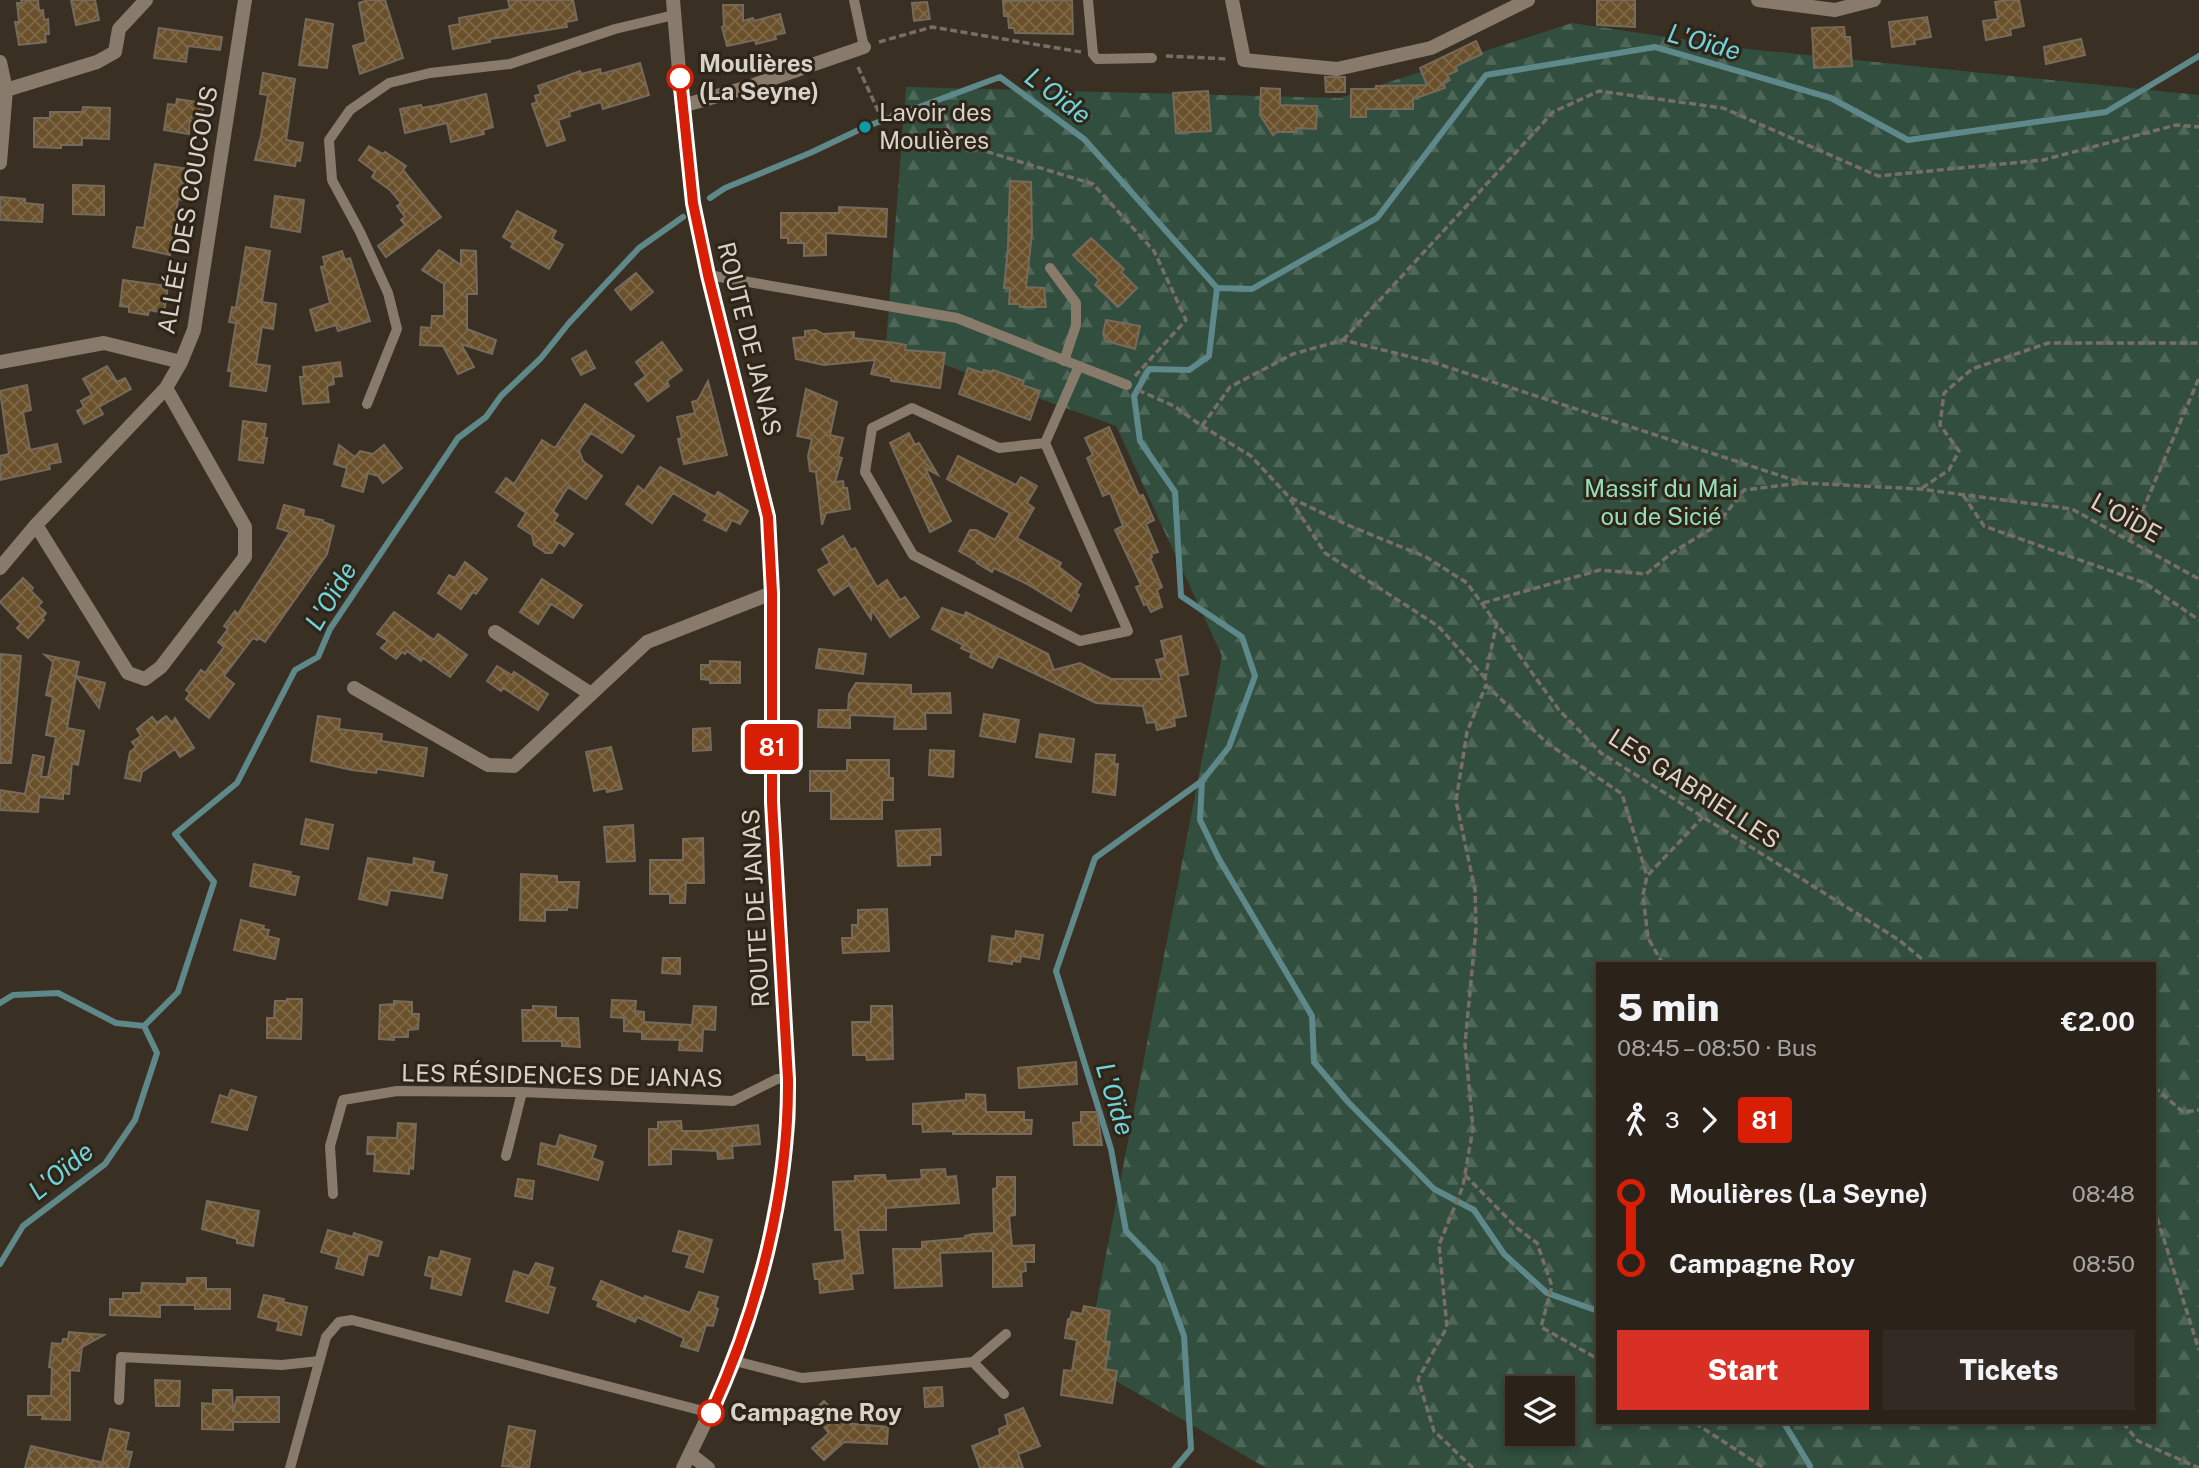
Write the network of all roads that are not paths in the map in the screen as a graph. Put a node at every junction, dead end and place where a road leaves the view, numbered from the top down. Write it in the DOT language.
graph roads {
  1 [pos="146,0"];
  2 [pos="245,0"];
  3 [pos="854,0"];
  4 [pos="1088,0"];
  5 [pos="1232,0"];
  6 [pos="1528,0"];
  7 [pos="1758,0"];
  8 [pos="1874,0"];
  9 [pos="674,7"];
  10 [pos="857,49"];
  11 [pos="1152,58"];
  12 [pos="0,62"];
  13 [pos="6,90"];
  14 [pos="682,106"];
  15 [pos="0,163"];
  16 [pos="1050,268"];
  17 [pos="708,275"];
  18 [pos="1064,361"];
  19 [pos="0,362"];
  20 [pos="181,362"];
  21 [pos="1079,366"];
  22 [pos="1127,385"];
  23 [pos="166,388"];
  24 [pos="367,404"];
  25 [pos="1045,443"];
  26 [pos="36,525"];
  27 [pos="0,568"];
  28 [pos="772,593"];
  29 [pos="495,632"];
  30 [pos="354,688"];
  31 [pos="591,694"];
  32 [pos="788,1079"];
  33 [pos="522,1092"];
  34 [pos="506,1156"];
  35 [pos="332,1194"];
  36 [pos="1006,1334"];
  37 [pos="735,1360"];
  38 [pos="319,1362"];
  39 [pos="973,1362"];
  40 [pos="1004,1394"];
  41 [pos="120,1400"];
  42 [pos="711,1413"];
  43 [pos="690,1454"];
  44 [pos="290,1468"];
  45 [pos="683,1468"];
  46 [pos="708,1468"];
  1 -- 13 [label="street"];
  2 -- 20 [label="street, ALLÉE DES COUCOUS"];
  3 -- 10 [label="lane"];
  4 -- 11 [label="lane"];
  5 -- 6 [label="street"];
  7 -- 8 [label="street"];
  9 -- 14 [label="street, ROUTE DE JANAS"];
  9 -- 24 [label="lane"];
  10 -- 14 [label="street"];
  12 -- 13 [label="street"];
  13 -- 15 [label="street"];
  14 -- 17 [label="street, ROUTE DE JANAS"];
  16 -- 18 [label="lane"];
  17 -- 18 [label="lane"];
  17 -- 28 [label="street, ROUTE DE JANAS"];
  18 -- 21 [label="lane"];
  19 -- 20 [label="street"];
  20 -- 23 [label="street, ALLÉE DES COUCOUS"];
  21 -- 22 [label="lane"];
  21 -- 25 [label="lane"];
  23 -- 26 [label="street, ALLÉE DES COUCOUS"];
  23 -- 26 [label="street"];
  25 -- 25 [label="lane"];
  26 -- 27 [label="street, ALLÉE DES COUCOUS"];
  28 -- 31 [label="street"];
  28 -- 32 [label="street, ROUTE DE JANAS"];
  29 -- 31 [label="street"];
  30 -- 31 [label="street"];
  32 -- 33 [label="lane, LES RÉSIDENCES DE JANAS"];
  32 -- 37 [label="street, ROUTE DE JANAS"];
  33 -- 34 [label="lane"];
  33 -- 35 [label="lane, LES RÉSIDENCES DE JANAS"];
  36 -- 39 [label="lane"];
  37 -- 39 [label="lane"];
  37 -- 42 [label="street, ROUTE DE JANAS"];
  38 -- 41 [label="lane"];
  38 -- 42 [label="lane"];
  38 -- 44 [label="lane"];
  39 -- 40 [label="lane"];
  42 -- 43 [label="street, ROUTE DE JANAS"];
  43 -- 45 [label="street, ROUTE DE JANAS"];
  43 -- 46 [label="street"];
}
